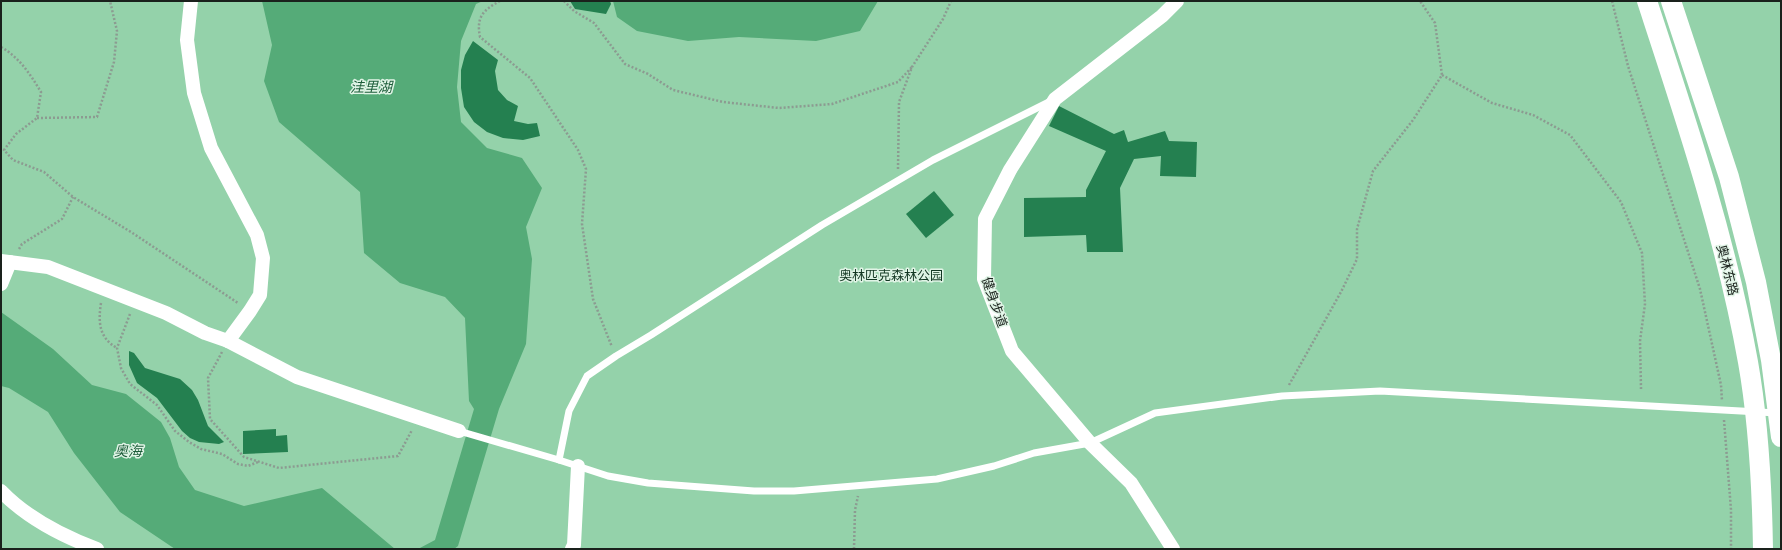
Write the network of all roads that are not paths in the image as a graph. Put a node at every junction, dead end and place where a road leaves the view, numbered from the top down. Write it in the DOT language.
graph roads {
  1 [pos="191,1"];
  2 [pos="1177,1"];
  3 [pos="1648,1"];
  4 [pos="1671,1"];
  5 [pos="1056,99"];
  6 [pos="5,262"];
  7 [pos="1,284"];
  8 [pos="228,341"];
  9 [pos="1781,414"];
  10 [pos="459,431"];
  11 [pos="1781,438"];
  12 [pos="1090,444"];
  13 [pos="559,460"];
  14 [pos="578,466"];
  15 [pos="1,491"];
  16 [pos="97,549"];
  17 [pos="572,549"];
  18 [pos="1173,549"];
  19 [pos="1764,549"];
  1 -- 8 [label="street"];
  2 -- 5 [label="street, 健身步道"];
  3 -- 19 [label="main road, 奥林东路"];
  4 -- 11 [label="main road, 奥林东路"];
  5 -- 12 [label="street, 健身步道"];
  5 -- 13 [label="lane"];
  6 -- 7 [label="street"];
  6 -- 8 [label="street"];
  8 -- 10 [label="street"];
  9 -- 12 [label="lane"];
  10 -- 13 [label="lane"];
  12 -- 14 [label="lane"];
  12 -- 18 [label="street, 健身步道"];
  13 -- 14 [label="lane"];
  14 -- 17 [label="street"];
  15 -- 16 [label="street"];
}
